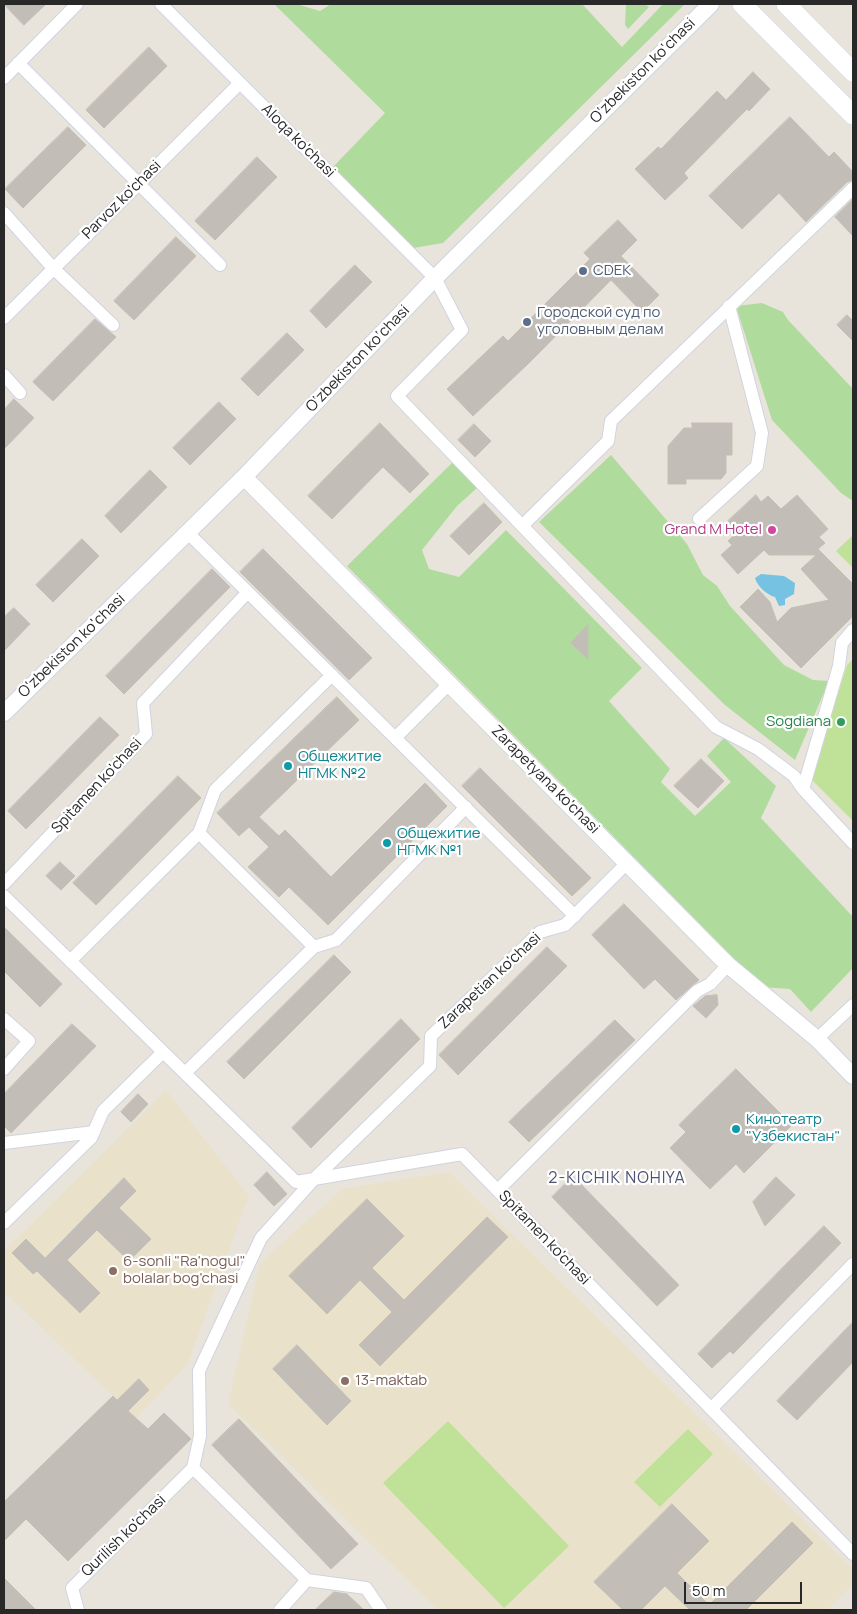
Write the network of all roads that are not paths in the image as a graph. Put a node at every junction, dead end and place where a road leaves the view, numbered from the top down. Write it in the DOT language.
graph roads {
  1 [pos="77,4"];
  2 [pos="161,4"];
  3 [pos="711,4"];
  4 [pos="742,4"];
  5 [pos="786,4"];
  6 [pos="18,63"];
  7 [pos="853,72"];
  8 [pos="4,78"];
  9 [pos="240,83"];
  10 [pos="853,115"];
  11 [pos="138,184"];
  12 [pos="853,188"];
  13 [pos="4,212"];
  14 [pos="220,265"];
  15 [pos="53,268"];
  16 [pos="435,278"];
  17 [pos="729,306"];
  18 [pos="4,318"];
  19 [pos="113,325"];
  20 [pos="4,375"];
  21 [pos="20,393"];
  22 [pos="244,477"];
  23 [pos="699,519"];
  24 [pos="523,525"];
  25 [pos="187,532"];
  26 [pos="248,592"];
  27 [pos="853,630"];
  28 [pos="332,675"];
  29 [pos="449,684"];
  30 [pos="4,713"];
  31 [pos="396,737"];
  32 [pos="803,789"];
  33 [pos="466,807"];
  34 [pos="199,833"];
  35 [pos="853,843"];
  36 [pos="627,863"];
  37 [pos="4,884"];
  38 [pos="4,896"];
  39 [pos="575,916"];
  40 [pos="314,947"];
  41 [pos="70,961"];
  42 [pos="728,965"];
  43 [pos="853,1005"];
  44 [pos="4,1018"];
  45 [pos="817,1039"];
  46 [pos="163,1052"];
  47 [pos="4,1069"];
  48 [pos="185,1073"];
  49 [pos="853,1076"];
  50 [pos="94,1132"];
  51 [pos="4,1143"];
  52 [pos="315,1178"];
  53 [pos="498,1190"];
  54 [pos="4,1223"];
  55 [pos="853,1264"];
  56 [pos="712,1409"];
  57 [pos="193,1468"];
  58 [pos="853,1554"];
  59 [pos="307,1580"];
  60 [pos="78,1610"];
  61 [pos="280,1610"];
  62 [pos="381,1610"];
  1 -- 6 [label="street"];
  2 -- 9 [label="street, Aloqa ko'chasi"];
  3 -- 16 [label="street, O‘zbekiston ko‘chasi"];
  4 -- 10 [label="main road"];
  5 -- 7 [label="main road"];
  6 -- 8 [label="street"];
  6 -- 11 [label="street"];
  9 -- 11 [label="street, Parvoz ko'chasi"];
  9 -- 16 [label="street, Aloqa ko'chasi"];
  11 -- 14 [label="street"];
  11 -- 15 [label="street, Parvoz ko'chasi"];
  12 -- 17 [label="street"];
  13 -- 15 [label="street"];
  15 -- 18 [label="street, Parvoz ko'chasi"];
  15 -- 19 [label="street"];
  16 -- 22 [label="street, O‘zbekiston ko‘chasi"];
  16 -- 24 [label="street, Aloqa ko'chasi"];
  17 -- 23 [label="street"];
  17 -- 24 [label="street"];
  20 -- 21 [label="street"];
  22 -- 25 [label="street, O‘zbekiston ko‘chasi"];
  22 -- 29 [label="street, Zarapetyana ko'chasi"];
  24 -- 32 [label="street"];
  25 -- 26 [label="street"];
  25 -- 30 [label="street, O‘zbekiston ko‘chasi"];
  26 -- 28 [label="street"];
  26 -- 37 [label="street, Spitamen ko'chasi"];
  27 -- 32 [label="street"];
  28 -- 31 [label="street"];
  28 -- 34 [label="street"];
  29 -- 31 [label="street"];
  29 -- 36 [label="street, Zarapetyana ko'chasi"];
  31 -- 33 [label="street"];
  32 -- 35 [label="street"];
  33 -- 39 [label="street"];
  33 -- 40 [label="street"];
  34 -- 40 [label="street"];
  34 -- 41 [label="street"];
  36 -- 39 [label="street, Zarapetian ko'chasi"];
  36 -- 42 [label="street, Zarapetyana ko'chasi"];
  38 -- 41 [label="street, Spitamen ko'chasi"];
  39 -- 52 [label="street, Zarapetian ko'chasi"];
  40 -- 48 [label="street"];
  41 -- 46 [label="street, Spitamen ko'chasi"];
  42 -- 45 [label="street, Zarapetyana ko'chasi"];
  42 -- 53 [label="street"];
  43 -- 45 [label="street"];
  44 -- 47 [label="street"];
  45 -- 49 [label="street, Zarapetyana ko'chasi"];
  46 -- 48 [label="street, Spitamen ko'chasi"];
  46 -- 50 [label="street"];
  48 -- 52 [label="street, Spitamen ko'chasi"];
  50 -- 51 [label="street"];
  50 -- 54 [label="street"];
  52 -- 53 [label="street, Spitamen ko'chasi"];
  52 -- 57 [label="street, Zarapetian ko'chasi"];
  53 -- 56 [label="street, Spitamen ko'chasi"];
  55 -- 56 [label="street"];
  56 -- 58 [label="street, Spitamen ko'chasi"];
  57 -- 59 [label="street"];
  57 -- 60 [label="street, Qurilish ko'chasi"];
  59 -- 61 [label="street"];
  59 -- 62 [label="street"];
}
